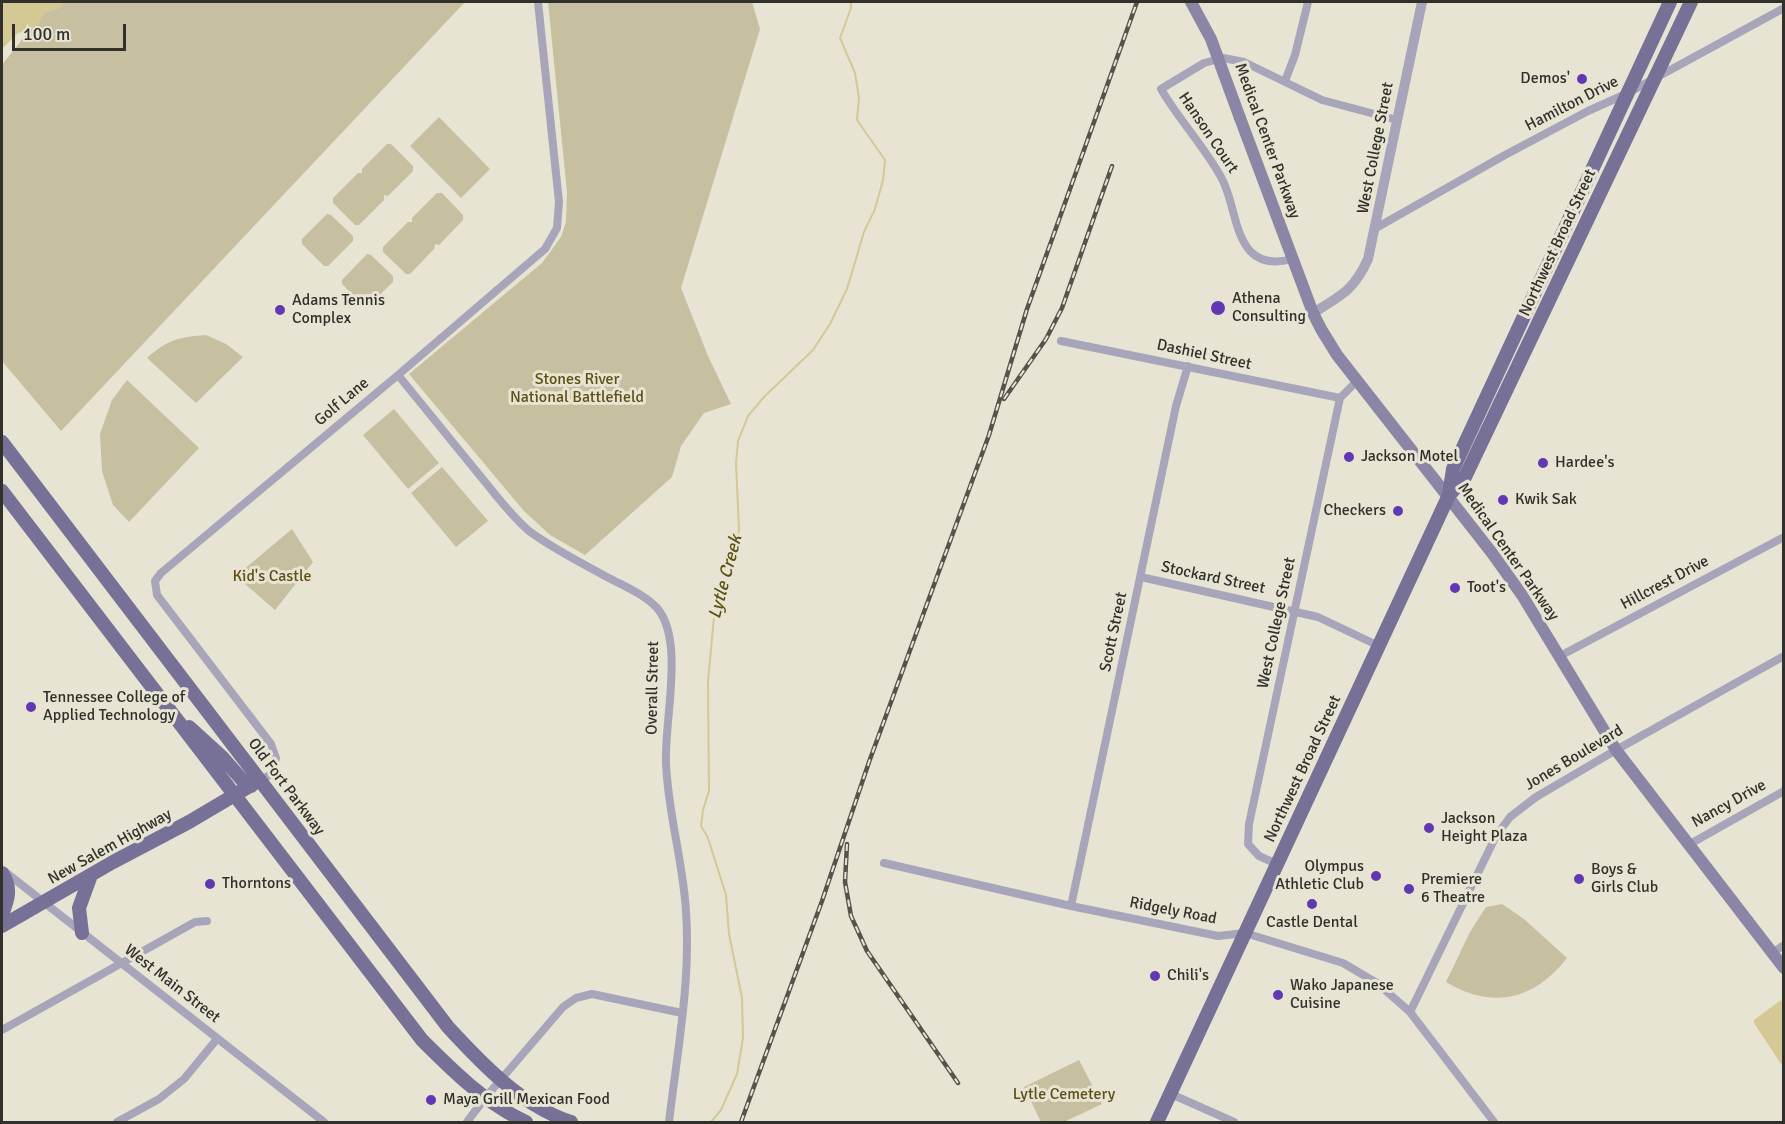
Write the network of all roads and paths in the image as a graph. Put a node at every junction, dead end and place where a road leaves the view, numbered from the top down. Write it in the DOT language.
graph roads {
  1 [pos="538,2"];
  2 [pos="1191,2"];
  3 [pos="1308,2"];
  4 [pos="1422,2"];
  5 [pos="1670,2"];
  6 [pos="1691,2"];
  7 [pos="1784,8"];
  8 [pos="1654,77"];
  9 [pos="1285,81"];
  10 [pos="1628,93"];
  11 [pos="1396,120"];
  12 [pos="1575,208"];
  13 [pos="1589,216"];
  14 [pos="1376,228"];
  15 [pos="1292,259"];
  16 [pos="1546,269"];
  17 [pos="1561,276"];
  18 [pos="1313,313"];
  19 [pos="1061,341"];
  20 [pos="1188,366"];
  21 [pos="398,375"];
  22 [pos="1357,381"];
  23 [pos="1340,398"];
  24 [pos="2,442"];
  25 [pos="2,491"];
  26 [pos="1449,495"];
  27 [pos="1784,537"];
  28 [pos="1141,577"];
  29 [pos="1295,611"];
  30 [pos="1379,646"];
  31 [pos="1560,656"];
  32 [pos="1784,656"];
  33 [pos="165,706"];
  34 [pos="1616,750"];
  35 [pos="256,783"];
  36 [pos="1784,791"];
  37 [pos="234,796"];
  38 [pos="1689,844"];
  39 [pos="884,863"];
  40 [pos="1277,864"];
  41 [pos="2,871"];
  42 [pos="91,875"];
  43 [pos="45,902"];
  44 [pos="1071,906"];
  45 [pos="2,915"];
  46 [pos="207,921"];
  47 [pos="2,926"];
  48 [pos="82,933"];
  49 [pos="1245,933"];
  50 [pos="1784,945"];
  51 [pos="1772,953"];
  52 [pos="120,963"];
  53 [pos="1784,968"];
  54 [pos="1410,1012"];
  55 [pos="682,1013"];
  56 [pos="2,1030"];
  57 [pos="217,1039"];
  58 [pos="500,1080"];
  59 [pos="1171,1094"];
  60 [pos="485,1098"];
  61 [pos="314,1115"];
  62 [pos="117,1122"];
  63 [pos="308,1122"];
  64 [pos="324,1122"];
  65 [pos="466,1122"];
  66 [pos="526,1122"];
  67 [pos="571,1122"];
  68 [pos="669,1122"];
  69 [pos="1157,1122"];
  70 [pos="1234,1122"];
  71 [pos="1494,1122"];
  1 -- 21 [label="street, Golf Lane"];
  2 -- 15 [label="main road, Medical Center Parkway, bridge"];
  3 -- 9 [label="street"];
  4 -- 11 [label="street, West College Street"];
  5 -- 10 [label="main road, Northwest Broad Street"];
  6 -- 8 [label="main road, Northwest Broad Street"];
  7 -- 8 [label="street, Hamilton Drive"];
  8 -- 10 [label="street, Hamilton Drive"];
  8 -- 13 [label="main road, Northwest Broad Street"];
  9 -- 11 [label="street"];
  9 -- 15 [label="street, Hanson Court"];
  10 -- 12 [label="main road, Northwest Broad Street"];
  10 -- 14 [label="street, Hamilton Drive"];
  11 -- 14 [label="street, West College Street"];
  12 -- 13 [label="main road"];
  12 -- 16 [label="main road, Northwest Broad Street"];
  13 -- 17 [label="main road, Northwest Broad Street"];
  14 -- 18 [label="street, West College Street"];
  15 -- 18 [label="main road, Medical Center Parkway"];
  16 -- 17 [label="main road"];
  16 -- 26 [label="main road, Northwest Broad Street"];
  17 -- 26 [label="main road, Northwest Broad Street"];
  18 -- 22 [label="main road, Medical Center Parkway"];
  19 -- 20 [label="street, Dashiel Street"];
  20 -- 23 [label="street, Dashiel Street"];
  20 -- 28 [label="street, Scott Street"];
  21 -- 35 [label="street, Golf Lane"];
  21 -- 55 [label="street, Overall Street"];
  22 -- 23 [label="street"];
  22 -- 26 [label="main road, Medical Center Parkway"];
  23 -- 29 [label="street, West College Street"];
  24 -- 35 [label="main road, Old Fort Parkway"];
  25 -- 33 [label="main road"];
  26 -- 30 [label="main road, Northwest Broad Street"];
  26 -- 31 [label="main road, Medical Center Parkway"];
  27 -- 31 [label="street, Hillcrest Drive"];
  28 -- 29 [label="street, Stockard Street"];
  28 -- 44 [label="street, Scott Street"];
  29 -- 30 [label="street, Stockard Street"];
  29 -- 40 [label="street, West College Street"];
  30 -- 40 [label="main road, Northwest Broad Street"];
  31 -- 34 [label="main road, Medical Center Parkway"];
  32 -- 34 [label="street, Jones Boulevard"];
  33 -- 35 [label="main road"];
  33 -- 37 [label="main road"];
  34 -- 38 [label="main road, Medical Center Parkway"];
  34 -- 54 [label="street, Jones Boulevard"];
  35 -- 37 [label="main road, New Salem Highway"];
  35 -- 58 [label="main road, Old Fort Parkway"];
  36 -- 38 [label="street, Nancy Drive"];
  37 -- 42 [label="main road, New Salem Highway"];
  37 -- 60 [label="main road"];
  38 -- 51 [label="main road, Medical Center Parkway"];
  39 -- 44 [label="street, Ridgely Road"];
  40 -- 49 [label="main road, Northwest Broad Street"];
  41 -- 43 [label="street, West Main Street"];
  41 -- 45 [label="main road"];
  42 -- 43 [label="main road, New Salem Highway"];
  42 -- 48 [label="main road"];
  43 -- 47 [label="main road, New Salem Highway"];
  43 -- 48 [label="street, West Main Street"];
  44 -- 49 [label="street, Ridgely Road"];
  46 -- 52 [label="street"];
  48 -- 52 [label="street, West Main Street"];
  49 -- 54 [label="street, Ridgely Road"];
  49 -- 59 [label="main road, Northwest Broad Street"];
  50 -- 51 [label="street"];
  51 -- 53 [label="main road, Medical Center Parkway"];
  52 -- 56 [label="street"];
  52 -- 57 [label="street, West Main Street"];
  54 -- 71 [label="street, Ridgely Road"];
  55 -- 58 [label="street"];
  55 -- 68 [label="street, Overall Street"];
  57 -- 61 [label="street, West Main Street"];
  57 -- 62 [label="street"];
  58 -- 60 [label="street"];
  58 -- 67 [label="main road, Old Fort Parkway"];
  59 -- 69 [label="main road, Northwest Broad Street"];
  59 -- 70 [label="street"];
  60 -- 65 [label="street"];
  60 -- 66 [label="main road"];
  61 -- 63 [label="street"];
  61 -- 64 [label="street, West Main Street"];
}
